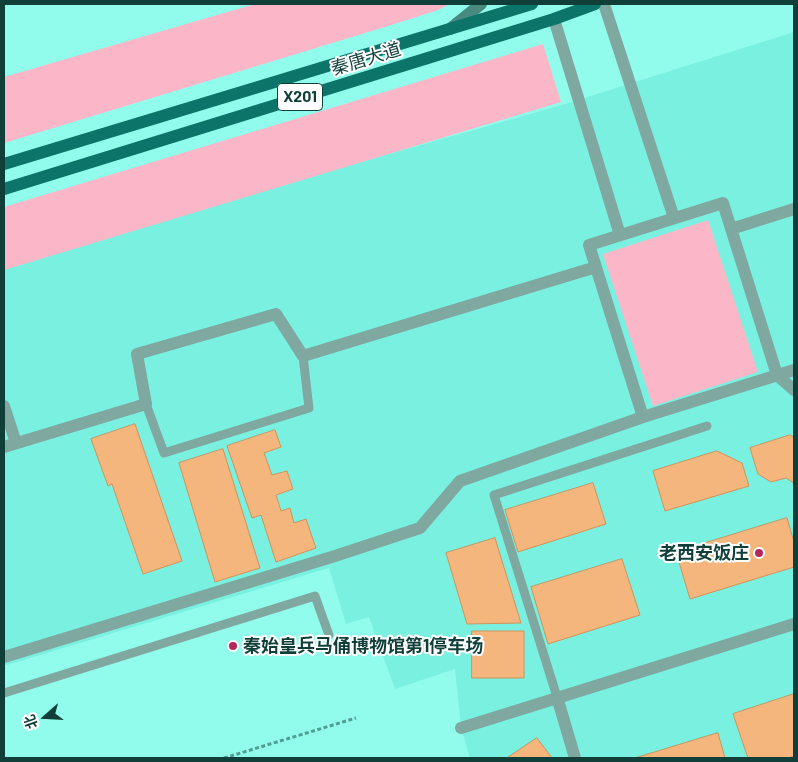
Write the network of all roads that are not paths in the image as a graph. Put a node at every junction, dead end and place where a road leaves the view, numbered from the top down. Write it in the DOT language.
graph roads {
  1 [pos="481,4"];
  2 [pos="532,4"];
  3 [pos="595,4"];
  4 [pos="604,4"];
  5 [pos="554,19"];
  6 [pos="448,30"];
  7 [pos="4,164"];
  8 [pos="4,189"];
  9 [pos="794,209"];
  10 [pos="674,218"];
  11 [pos="731,229"];
  12 [pos="620,235"];
  13 [pos="596,267"];
  14 [pos="303,356"];
  15 [pos="794,370"];
  16 [pos="777,375"];
  17 [pos="794,390"];
  18 [pos="146,404"];
  19 [pos="4,406"];
  20 [pos="643,417"];
  21 [pos="707,426"];
  22 [pos="10,445"];
  23 [pos="794,624"];
  24 [pos="329,635"];
  25 [pos="4,657"];
  26 [pos="4,693"];
  27 [pos="557,698"];
  28 [pos="461,728"];
  29 [pos="575,758"];
  1 -- 6 [label="street"];
  2 -- 6 [label="main road, 秦唐大道 / X201"];
  3 -- 5 [label="main road, 秦唐大道 / X201"];
  4 -- 10 [label="street"];
  5 -- 8 [label="main road, 秦唐大道 / X201"];
  5 -- 12 [label="street"];
  6 -- 7 [label="main road, 秦唐大道 / X201"];
  9 -- 11 [label="street"];
  10 -- 11 [label="street"];
  10 -- 12 [label="street"];
  11 -- 16 [label="street"];
  12 -- 13 [label="street"];
  13 -- 14 [label="street"];
  13 -- 20 [label="street"];
  14 -- 18 [label="street"];
  14 -- 18 [label="lane"];
  15 -- 16 [label="street"];
  16 -- 17 [label="street"];
  16 -- 20 [label="street"];
  18 -- 22 [label="street"];
  19 -- 22 [label="street"];
  20 -- 25 [label="street"];
  21 -- 27 [label="lane"];
  23 -- 27 [label="street"];
  24 -- 26 [label="lane"];
  27 -- 28 [label="street"];
  27 -- 29 [label="street"];
}
